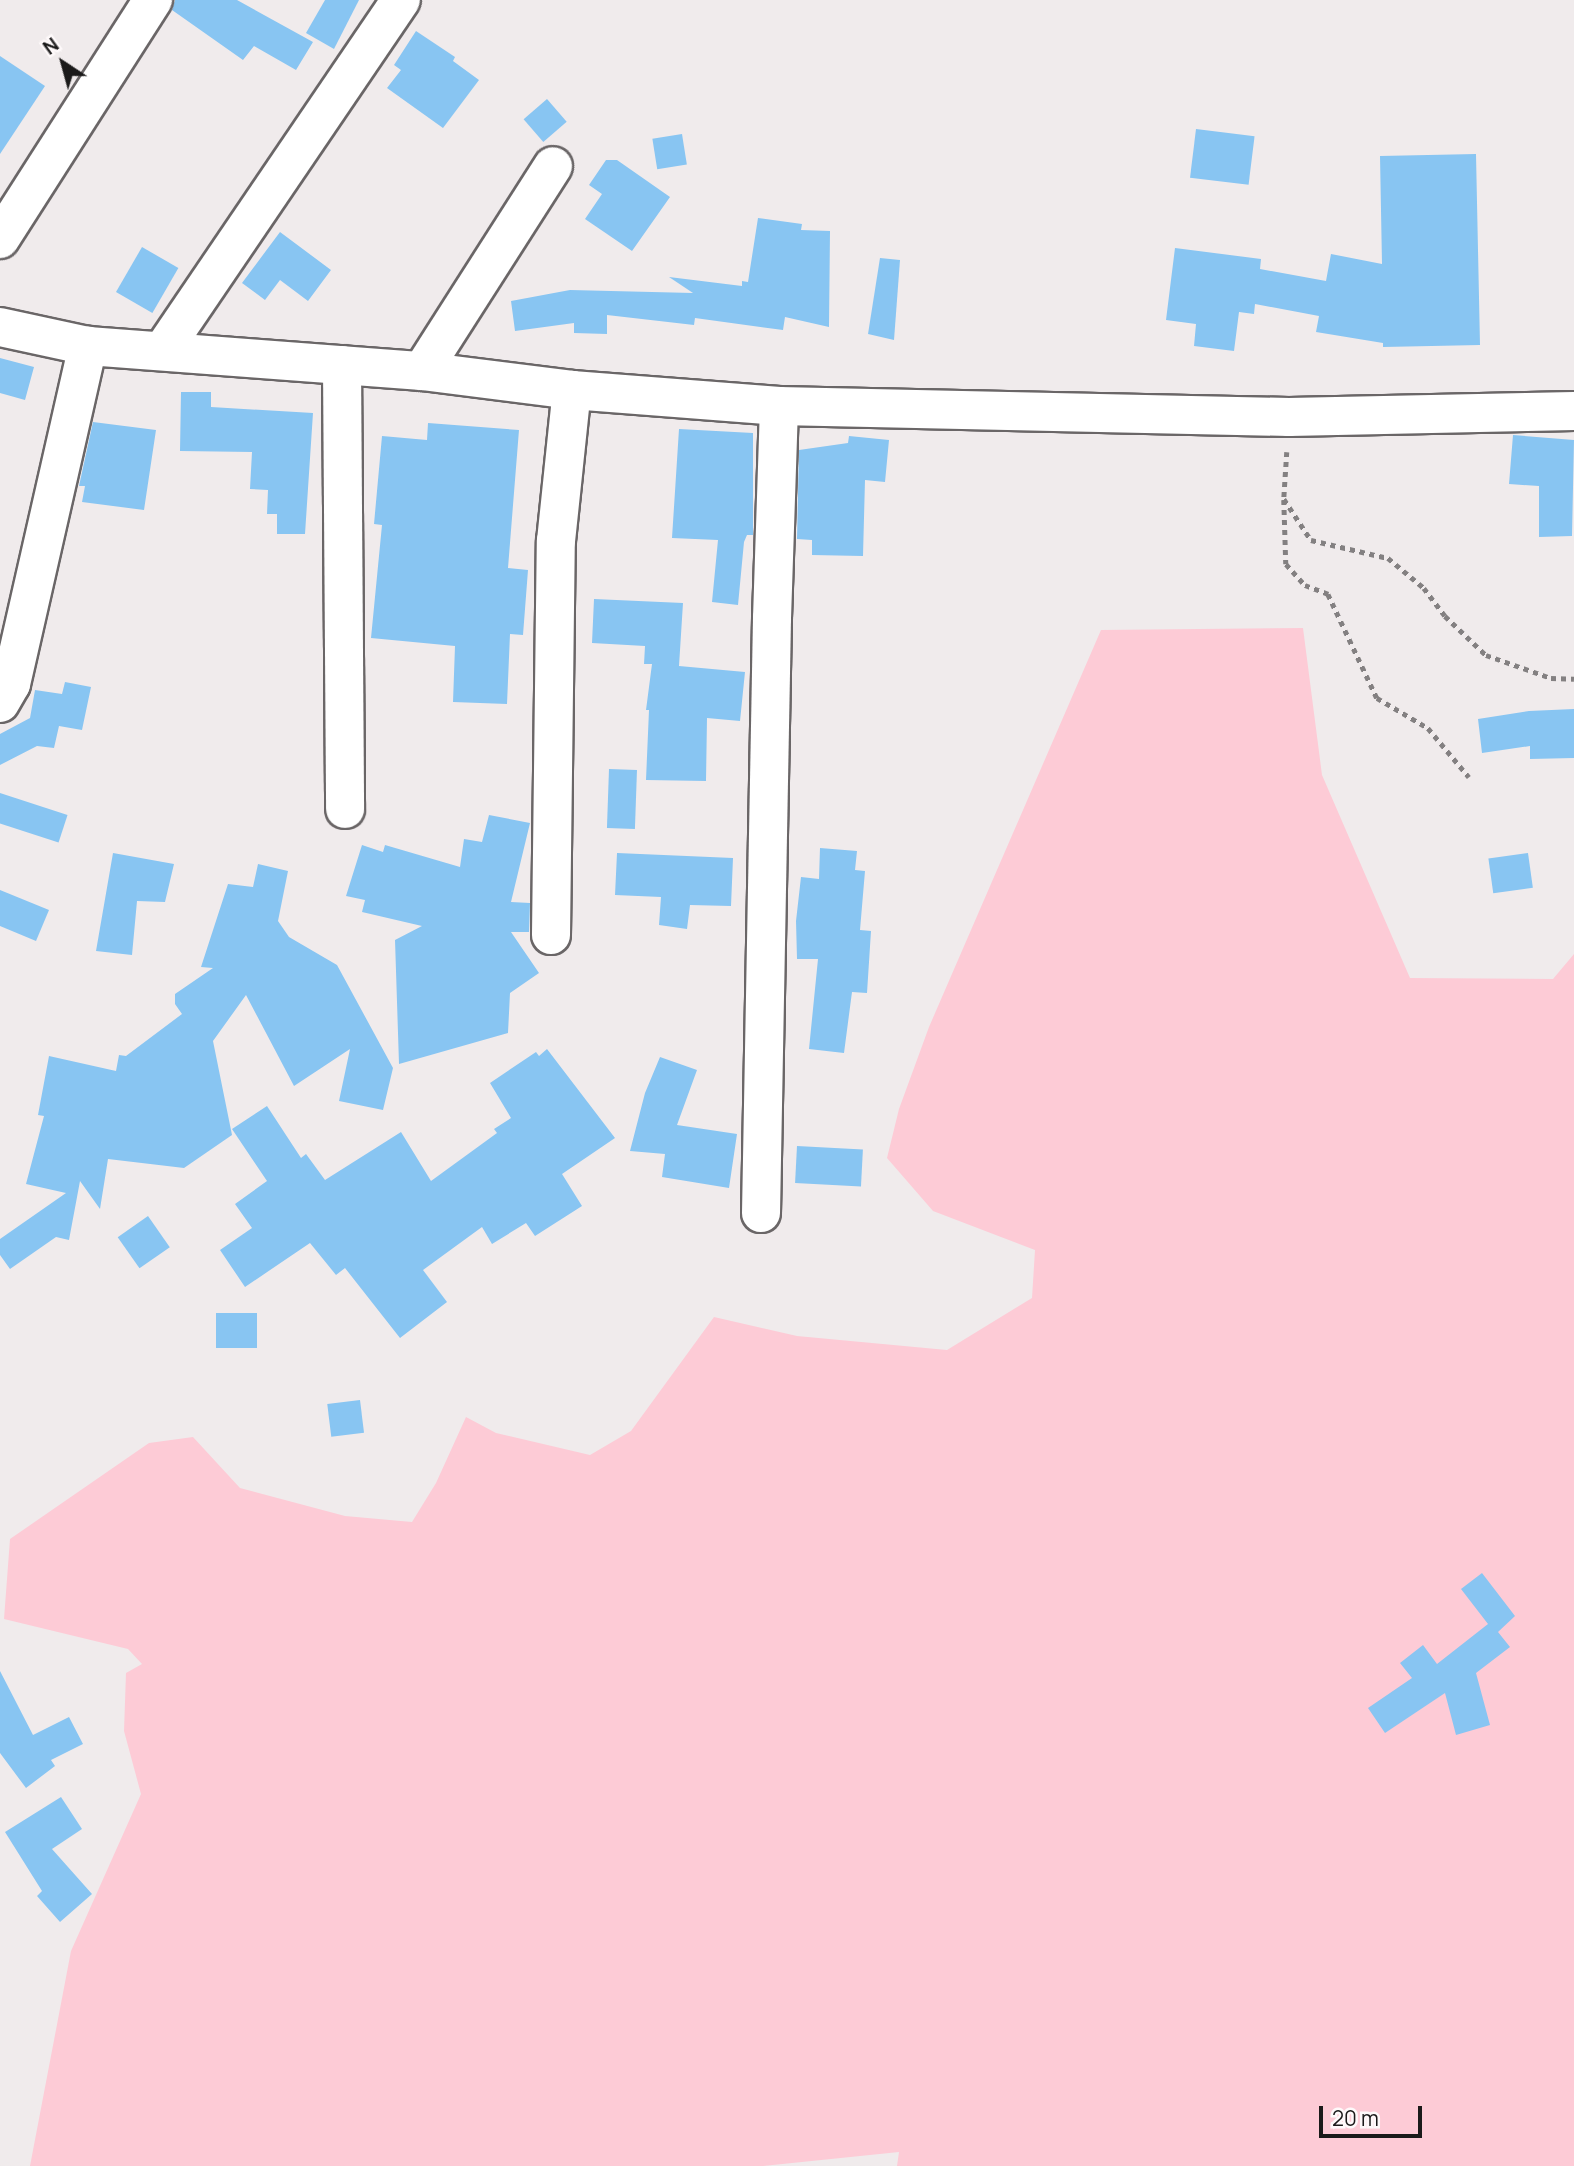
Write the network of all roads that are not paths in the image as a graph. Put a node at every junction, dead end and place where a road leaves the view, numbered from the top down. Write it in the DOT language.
graph roads {
  1 [pos="153,0"];
  2 [pos="401,0"];
  3 [pos="553,166"];
  4 [pos="0,239"];
  5 [pos="0,327"];
  6 [pos="88,346"];
  7 [pos="163,350"];
  8 [pos="342,365"];
  9 [pos="422,371"];
  10 [pos="572,390"];
  11 [pos="779,406"];
  12 [pos="1574,411"];
  13 [pos="0,703"];
  14 [pos="345,808"];
  15 [pos="551,935"];
  16 [pos="761,1213"];
  1 -- 4 [label="street"];
  2 -- 7 [label="street"];
  3 -- 9 [label="street"];
  5 -- 6 [label="street"];
  6 -- 7 [label="street"];
  6 -- 13 [label="street"];
  7 -- 8 [label="street"];
  8 -- 9 [label="street"];
  8 -- 14 [label="street"];
  9 -- 10 [label="street"];
  10 -- 11 [label="street"];
  10 -- 15 [label="street"];
  11 -- 12 [label="street"];
  11 -- 16 [label="street"];
}
